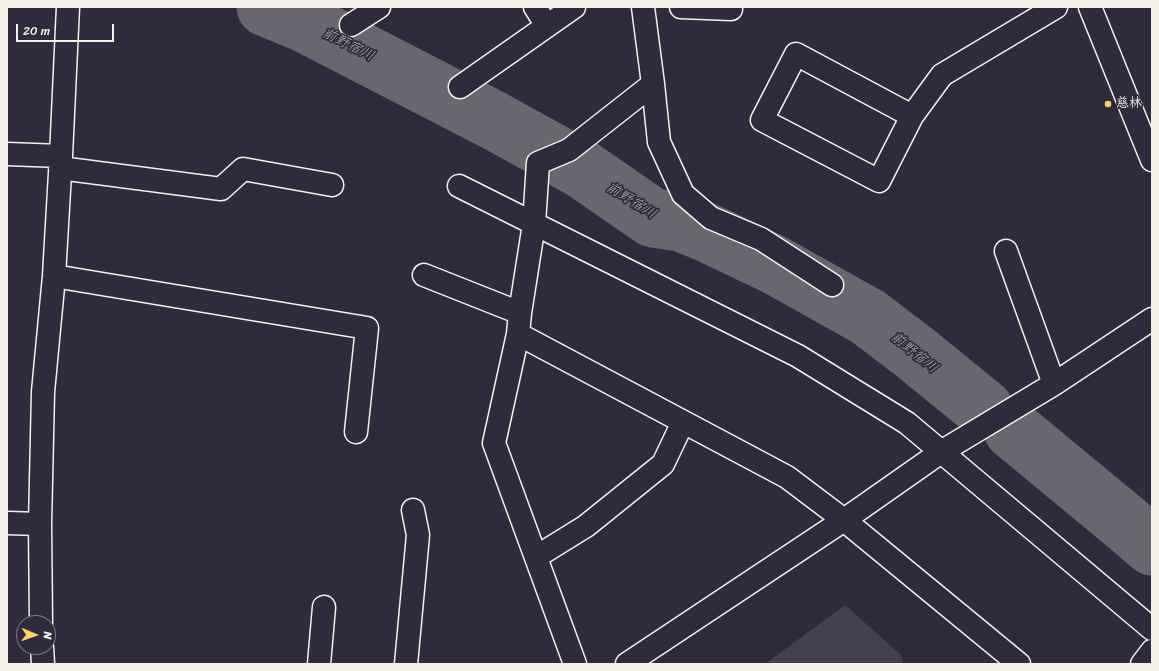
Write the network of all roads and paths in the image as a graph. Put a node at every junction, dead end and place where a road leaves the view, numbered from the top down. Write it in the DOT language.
graph roads {
  1 [pos="68,7"];
  2 [pos="379,7"];
  3 [pos="535,7"];
  4 [pos="574,7"];
  5 [pos="643,7"];
  6 [pos="681,7"];
  7 [pos="1056,7"];
  8 [pos="1090,7"];
  9 [pos="731,9"];
  10 [pos="351,25"];
  11 [pos="547,26"];
  12 [pos="653,84"];
  13 [pos="460,87"];
  14 [pos="912,116"];
  15 [pos="7,154"];
  16 [pos="1152,160"];
  17 [pos="60,162"];
  18 [pos="332,185"];
  19 [pos="459,186"];
  20 [pos="534,224"];
  21 [pos="1006,252"];
  22 [pos="424,275"];
  23 [pos="54,276"];
  24 [pos="832,284"];
  25 [pos="1152,319"];
  26 [pos="519,323"];
  27 [pos="1054,384"];
  28 [pos="683,422"];
  29 [pos="356,432"];
  30 [pos="941,452"];
  31 [pos="413,510"];
  32 [pos="844,520"];
  33 [pos="7,523"];
  34 [pos="40,524"];
  35 [pos="536,557"];
  36 [pos="324,607"];
  37 [pos="40,615"];
  38 [pos="1152,629"];
  39 [pos="1152,651"];
  40 [pos="319,664"];
  41 [pos="406,664"];
  42 [pos="575,664"];
  43 [pos="627,664"];
  44 [pos="1019,664"];
  45 [pos="1142,664"];
  1 -- 17 [label="street"];
  2 -- 10 [label="street"];
  3 -- 11 [label="street"];
  4 -- 11 [label="street"];
  5 -- 12 [label="street"];
  6 -- 9 [label="street"];
  7 -- 14 [label="street"];
  8 -- 16 [label="street"];
  11 -- 13 [label="street"];
  12 -- 20 [label="street"];
  12 -- 24 [label="street"];
  14 -- 14 [label="street"];
  15 -- 17 [label="street"];
  17 -- 18 [label="street"];
  17 -- 23 [label="street"];
  19 -- 20 [label="street"];
  20 -- 26 [label="street"];
  20 -- 30 [label="street"];
  21 -- 27 [label="street"];
  22 -- 26 [label="street"];
  23 -- 29 [label="street"];
  23 -- 34 [label="street"];
  25 -- 27 [label="street"];
  26 -- 28 [label="street"];
  26 -- 35 [label="street"];
  27 -- 30 [label="street"];
  28 -- 32 [label="street"];
  28 -- 35 [label="street"];
  30 -- 32 [label="street"];
  30 -- 38 [label="street"];
  31 -- 41 [label="street"];
  32 -- 43 [label="street"];
  32 -- 44 [label="street"];
  33 -- 34 [label="street"];
  34 -- 37 [label="street"];
  35 -- 42 [label="street"];
  36 -- 40 [label="street"];
  39 -- 45 [label="street"];
}
